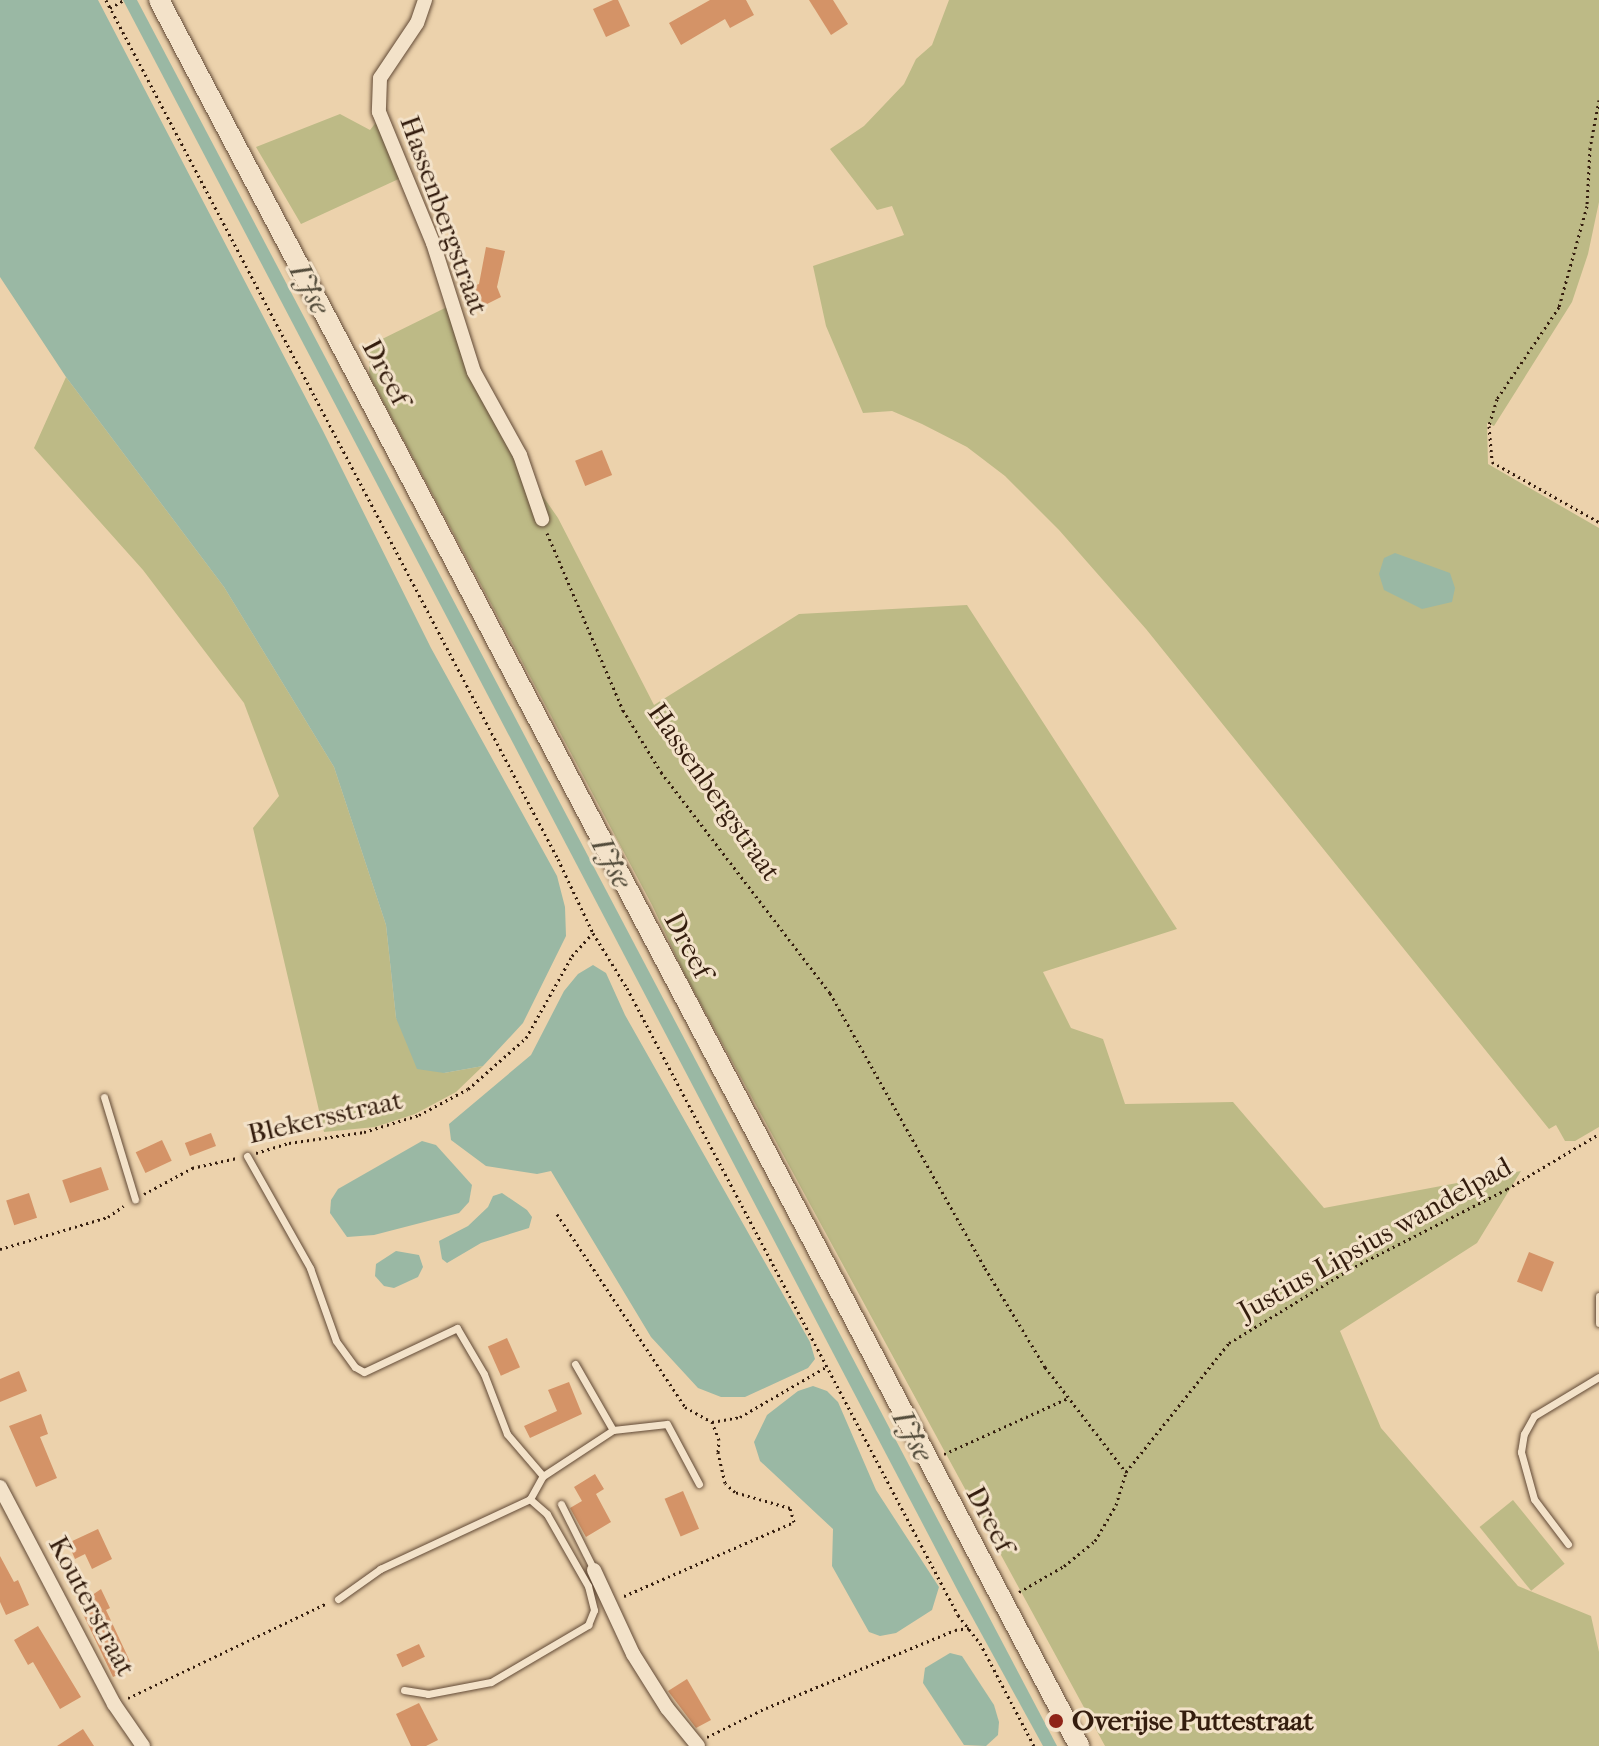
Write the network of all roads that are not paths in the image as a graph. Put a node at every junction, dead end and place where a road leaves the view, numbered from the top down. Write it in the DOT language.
graph roads {
  1 [pos="159,0"];
  2 [pos="425,0"];
  3 [pos="542,519"];
  4 [pos="104,1097"];
  5 [pos="247,1156"];
  6 [pos="135,1199"];
  7 [pos="1599,1296"];
  8 [pos="1599,1323"];
  9 [pos="575,1364"];
  10 [pos="1599,1377"];
  11 [pos="613,1430"];
  12 [pos="543,1476"];
  13 [pos="699,1484"];
  14 [pos="0,1487"];
  15 [pos="530,1499"];
  16 [pos="561,1504"];
  17 [pos="1568,1544"];
  18 [pos="594,1570"];
  19 [pos="338,1599"];
  20 [pos="404,1690"];
  21 [pos="696,1744"];
  22 [pos="143,1746"];
  23 [pos="1079,1746"];
  1 -- 23 [label="main road, Dreef"];
  2 -- 3 [label="street, Hassenbergstraat"];
  4 -- 6 [label="lane"];
  5 -- 12 [label="lane"];
  7 -- 8 [label="lane"];
  9 -- 11 [label="lane"];
  10 -- 17 [label="lane"];
  11 -- 12 [label="lane"];
  11 -- 13 [label="lane"];
  12 -- 15 [label="lane"];
  14 -- 22 [label="street, Kouterstraat"];
  15 -- 19 [label="lane"];
  15 -- 20 [label="lane"];
  16 -- 18 [label="lane"];
  18 -- 21 [label="street"];
}
